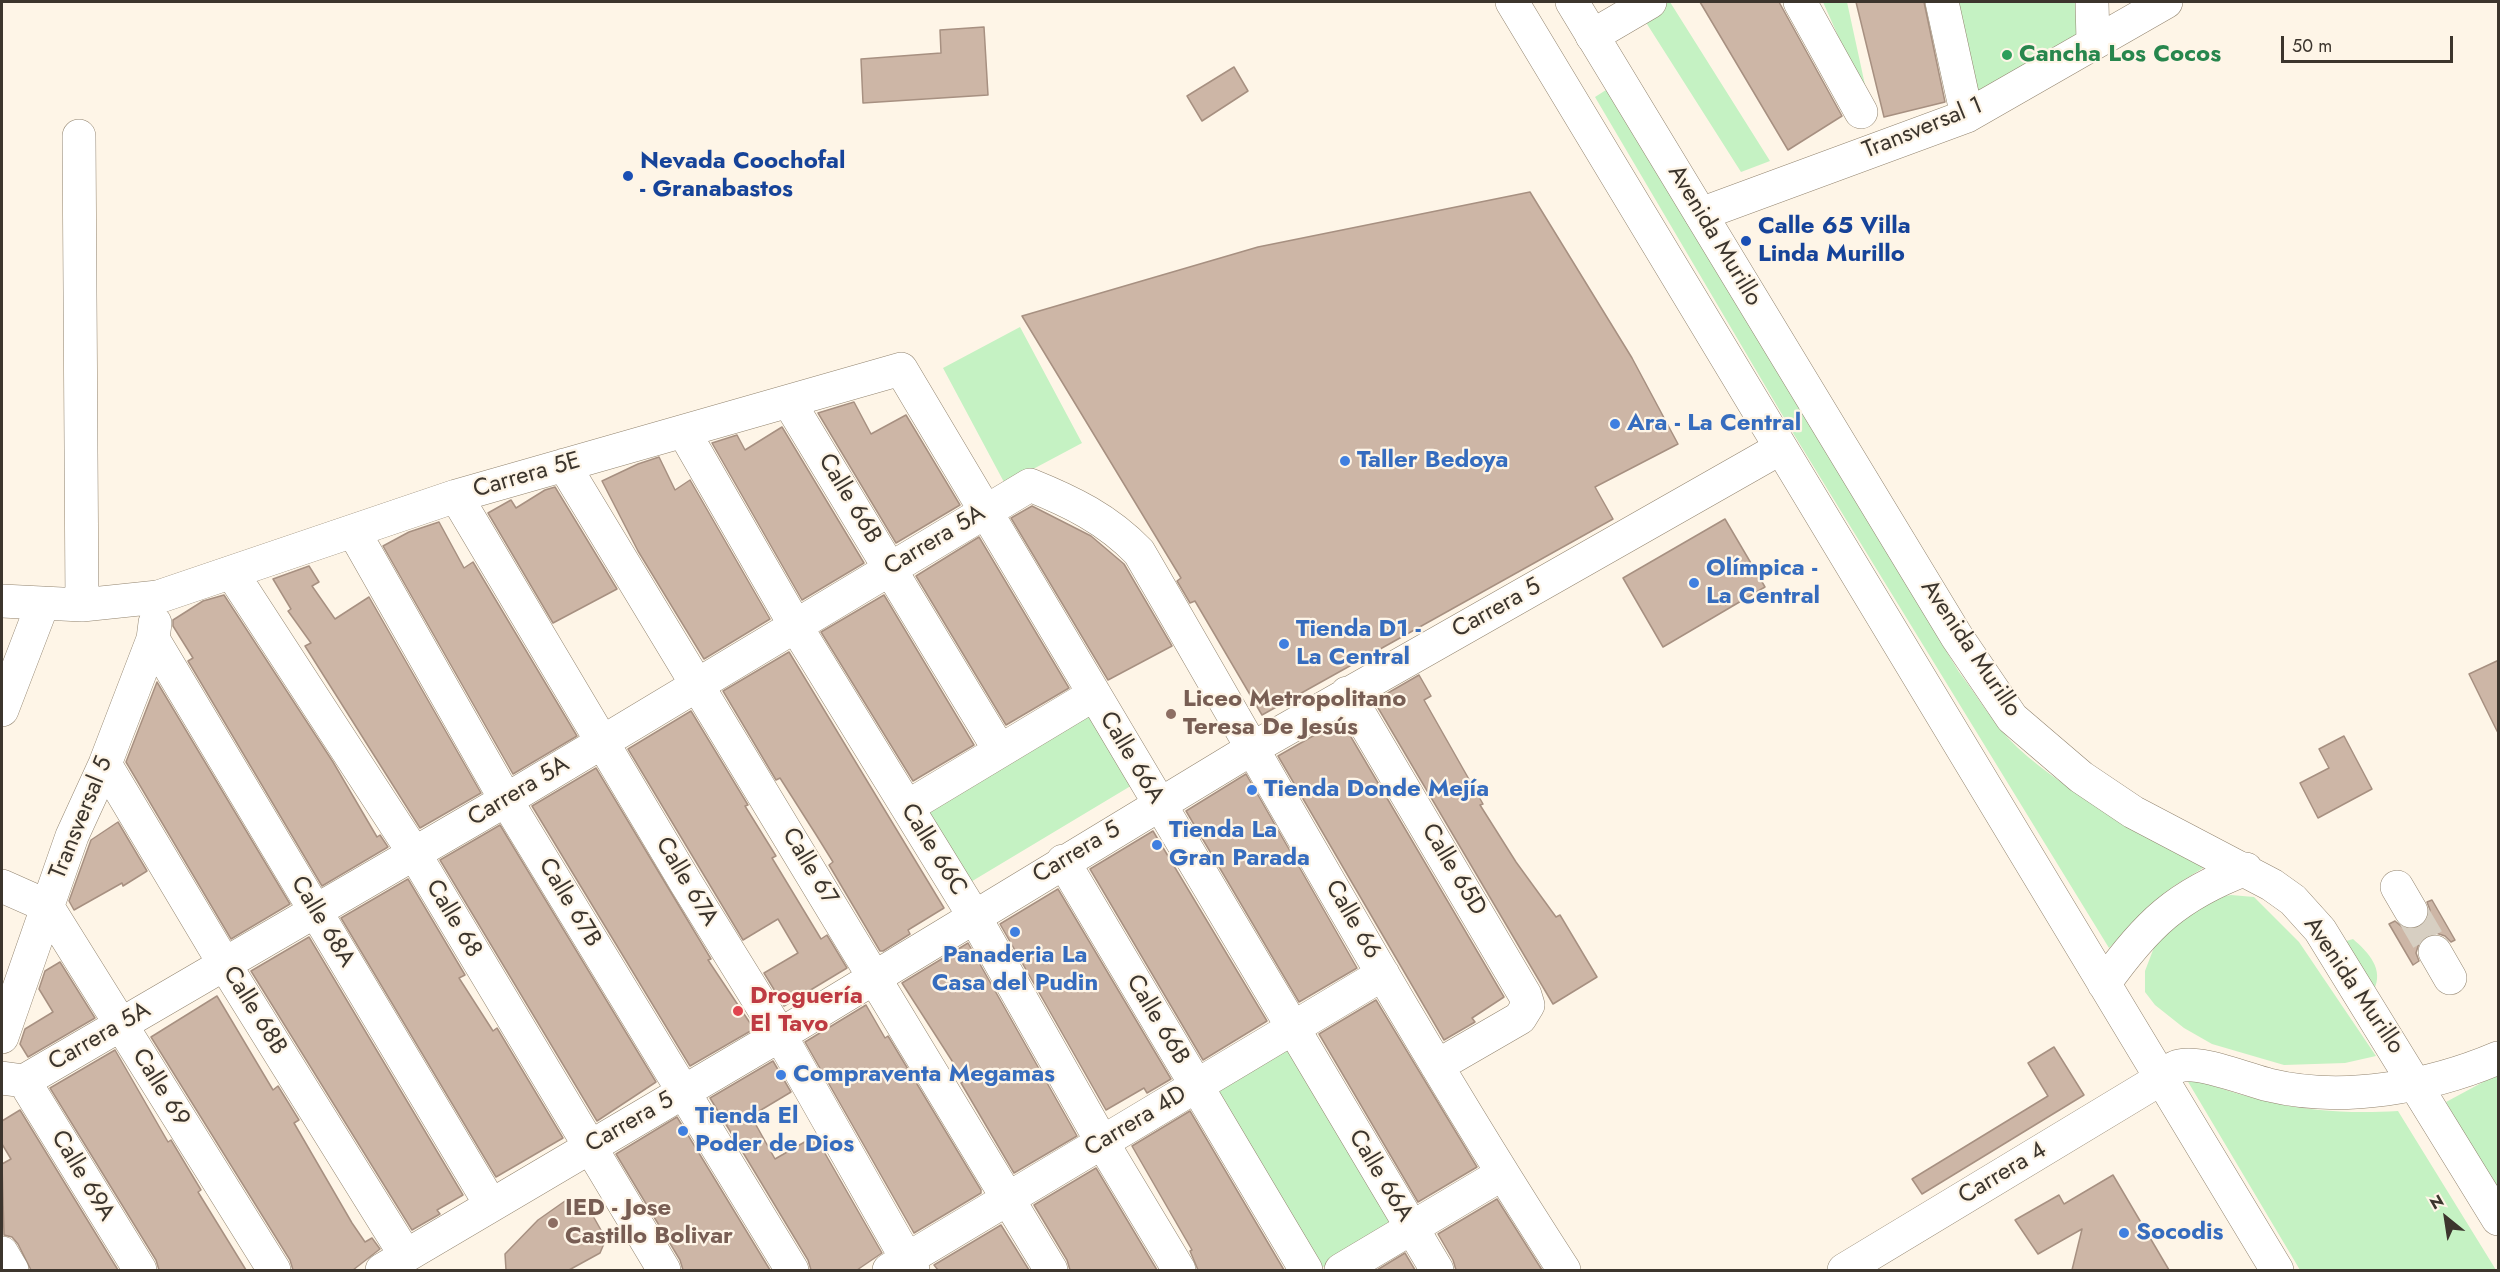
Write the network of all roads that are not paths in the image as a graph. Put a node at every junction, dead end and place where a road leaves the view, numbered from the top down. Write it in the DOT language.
graph roads {
  1 [pos="1512,2"];
  2 [pos="1572,2"];
  3 [pos="1650,2"];
  4 [pos="1800,2"];
  5 [pos="1942,2"];
  6 [pos="2092,2"];
  7 [pos="2166,2"];
  8 [pos="1592,36"];
  9 [pos="2093,42"];
  10 [pos="1614,72"];
  11 [pos="1570,98"];
  12 [pos="1861,112"];
  13 [pos="1967,116"];
  14 [pos="79,136"];
  15 [pos="1701,214"];
  16 [pos="901,369"];
  17 [pos="789,402"];
  18 [pos="684,432"];
  19 [pos="1779,449"];
  20 [pos="564,465"];
  21 [pos="1030,485"];
  22 [pos="456,496"];
  23 [pos="984,512"];
  24 [pos="354,532"];
  25 [pos="890,567"];
  26 [pos="232,573"];
  27 [pos="158,597"];
  28 [pos="2,601"];
  29 [pos="43,603"];
  30 [pos="82,605"];
  31 [pos="795,625"];
  32 [pos="153,639"];
  33 [pos="697,685"];
  34 [pos="1347,693"];
  35 [pos="1093,695"];
  36 [pos="2,710"];
  37 [pos="602,742"];
  38 [pos="1253,748"];
  39 [pos="1000,751"];
  40 [pos="105,764"];
  41 [pos="506,800"];
  42 [pos="1158,804"];
  43 [pos="907,807"];
  44 [pos="414,853"];
  45 [pos="1063,861"];
  46 [pos="2246,869"];
  47 [pos="2,886"];
  48 [pos="47,906"];
  49 [pos="315,911"];
  50 [pos="974,916"];
  51 [pos="225,965"];
  52 [pos="1383,974"];
  53 [pos="875,976"];
  54 [pos="2104,984"];
  55 [pos="121,1025"];
  56 [pos="1292,1029"];
  57 [pos="780,1035"];
  58 [pos="2,1037"];
  59 [pos="2499,1058"];
  60 [pos="1437,1066"];
  61 [pos="2162,1078"];
  62 [pos="13,1080"];
  63 [pos="2417,1084"];
  64 [pos="1196,1086"];
  65 [pos="684,1092"];
  66 [pos="1102,1142"];
  67 [pos="588,1147"];
  68 [pos="1502,1174"];
  69 [pos="1008,1199"];
  70 [pos="492,1205"];
  71 [pos="2499,1219"];
  72 [pos="1411,1228"];
  73 [pos="2,1253"];
  74 [pos="394,1263"];
  75 [pos="903,1267"];
  76 [pos="12,1270"];
  77 [pos="140,1270"];
  78 [pos="274,1270"];
  79 [pos="664,1270"];
  80 [pos="792,1270"];
  81 [pos="1051,1270"];
  82 [pos="1179,1270"];
  83 [pos="1306,1270"];
  84 [pos="1341,1270"];
  85 [pos="1437,1270"];
  86 [pos="1564,1270"];
  87 [pos="1844,1270"];
  88 [pos="2277,1270"];
  1 -- 11 [label="street"];
  2 -- 8 [label="street, Avenida Murillo"];
  3 -- 8 [label="street"];
  4 -- 12 [label="street"];
  5 -- 13 [label="street"];
  6 -- 9 [label="street"];
  7 -- 9 [label="street, Transversal 1"];
  8 -- 10 [label="street, Avenida Murillo"];
  9 -- 13 [label="street, Transversal 1"];
  10 -- 11 [label="street"];
  10 -- 15 [label="street, Avenida Murillo"];
  11 -- 19 [label="street"];
  13 -- 15 [label="street, Transversal 1"];
  14 -- 30 [label="street"];
  15 -- 46 [label="street, Avenida Murillo"];
  16 -- 17 [label="street, Carrera 5E"];
  16 -- 23 [label="street, Calle 66A"];
  17 -- 18 [label="street, Carrera 5E"];
  17 -- 25 [label="street, Calle 66B"];
  18 -- 20 [label="street, Carrera 5E"];
  18 -- 31 [label="street, Calle 66C"];
  19 -- 34 [label="street, Carrera 5"];
  19 -- 54 [label="street"];
  20 -- 22 [label="street, Carrera 5E"];
  20 -- 33 [label="street, Calle 67"];
  21 -- 23 [label="street, Carrera 5A"];
  21 -- 38 [label="street, Calle 66"];
  22 -- 24 [label="street, Carrera 5E"];
  22 -- 37 [label="street, Calle 67A"];
  23 -- 25 [label="street, Carrera 5A"];
  23 -- 35 [label="street, Calle 66A"];
  24 -- 26 [label="street, Carrera 5E"];
  24 -- 41 [label="street, Calle 67B"];
  25 -- 31 [label="street, Carrera 5A"];
  25 -- 39 [label="street, Calle 66B"];
  26 -- 27 [label="street, Carrera 5E"];
  26 -- 44 [label="street, Calle 68"];
  27 -- 30 [label="street, Carrera 5E"];
  27 -- 32 [label="street, Transversal 5"];
  28 -- 29 [label="street, Carrera 5E"];
  29 -- 30 [label="street, Carrera 5E"];
  29 -- 36 [label="street"];
  31 -- 33 [label="street, Carrera 5A"];
  31 -- 43 [label="street, Calle 66C"];
  32 -- 40 [label="street, Transversal 5"];
  32 -- 49 [label="street, Calle 68A"];
  33 -- 37 [label="street, Carrera 5A"];
  33 -- 53 [label="street, Calle 67"];
  34 -- 38 [label="street, Carrera 5"];
  34 -- 60 [label="street, Calle 65D"];
  35 -- 39 [label="street"];
  35 -- 42 [label="street, Calle 66A"];
  37 -- 41 [label="street, Carrera 5A"];
  37 -- 57 [label="street, Calle 67A"];
  38 -- 42 [label="street, Carrera 5"];
  38 -- 52 [label="street, Calle 66"];
  39 -- 43 [label="street"];
  40 -- 48 [label="street, Transversal 5"];
  40 -- 51 [label="street, Calle 68B"];
  41 -- 44 [label="street, Carrera 5A"];
  41 -- 65 [label="street, Calle 67B"];
  42 -- 45 [label="street, Carrera 5"];
  42 -- 56 [label="street, Calle 66A"];
  43 -- 50 [label="street, Calle 66C"];
  44 -- 49 [label="street, Carrera 5A"];
  44 -- 67 [label="street, Calle 68"];
  45 -- 50 [label="street, Carrera 5"];
  45 -- 64 [label="street, Calle 66B"];
  46 -- 54 [label="street"];
  46 -- 63 [label="street, Avenida Murillo"];
  47 -- 48 [label="street"];
  48 -- 55 [label="street, Calle 69"];
  48 -- 58 [label="street, Transversal 5"];
  49 -- 51 [label="street, Carrera 5A"];
  49 -- 70 [label="street, Calle 68A"];
  50 -- 53 [label="street, Carrera 5"];
  50 -- 66 [label="street, Calle 66C"];
  51 -- 55 [label="street, Carrera 5A"];
  51 -- 74 [label="street, Calle 68B"];
  52 -- 56 [label="street, Carrera 4D"];
  52 -- 60 [label="street, Calle 66"];
  53 -- 57 [label="street, Carrera 5"];
  53 -- 69 [label="street, Calle 67"];
  54 -- 61 [label="street"];
  55 -- 62 [label="street, Carrera 5A"];
  55 -- 78 [label="street, Calle 69"];
  56 -- 64 [label="street, Carrera 4D"];
  56 -- 72 [label="street, Calle 66A"];
  57 -- 65 [label="street, Carrera 5"];
  57 -- 75 [label="street, Calle 67A"];
  59 -- 63 [label="street, Carrera 4"];
  60 -- 68 [label="street, Calle 66"];
  61 -- 63 [label="street, Carrera 4"];
  61 -- 87 [label="street, Carrera 4"];
  61 -- 88 [label="street"];
  62 -- 77 [label="street, Calle 69A"];
  63 -- 71 [label="street, Avenida Murillo"];
  64 -- 66 [label="street, Carrera 4D"];
  64 -- 83 [label="street, Calle 66B"];
  65 -- 67 [label="street, Carrera 5"];
  65 -- 80 [label="street, Calle 67B"];
  66 -- 69 [label="street, Carrera 4D"];
  66 -- 82 [label="street, Calle 66C"];
  67 -- 70 [label="street, Carrera 5"];
  67 -- 79 [label="street, Calle 68"];
  68 -- 72 [label="street"];
  68 -- 86 [label="street, Calle 66"];
  69 -- 75 [label="street, Carrera 4D"];
  69 -- 81 [label="street, Calle 67"];
  70 -- 74 [label="street, Carrera 5"];
  72 -- 84 [label="street"];
  72 -- 85 [label="street, Calle 66A"];
  73 -- 76 [label="street"];
}
